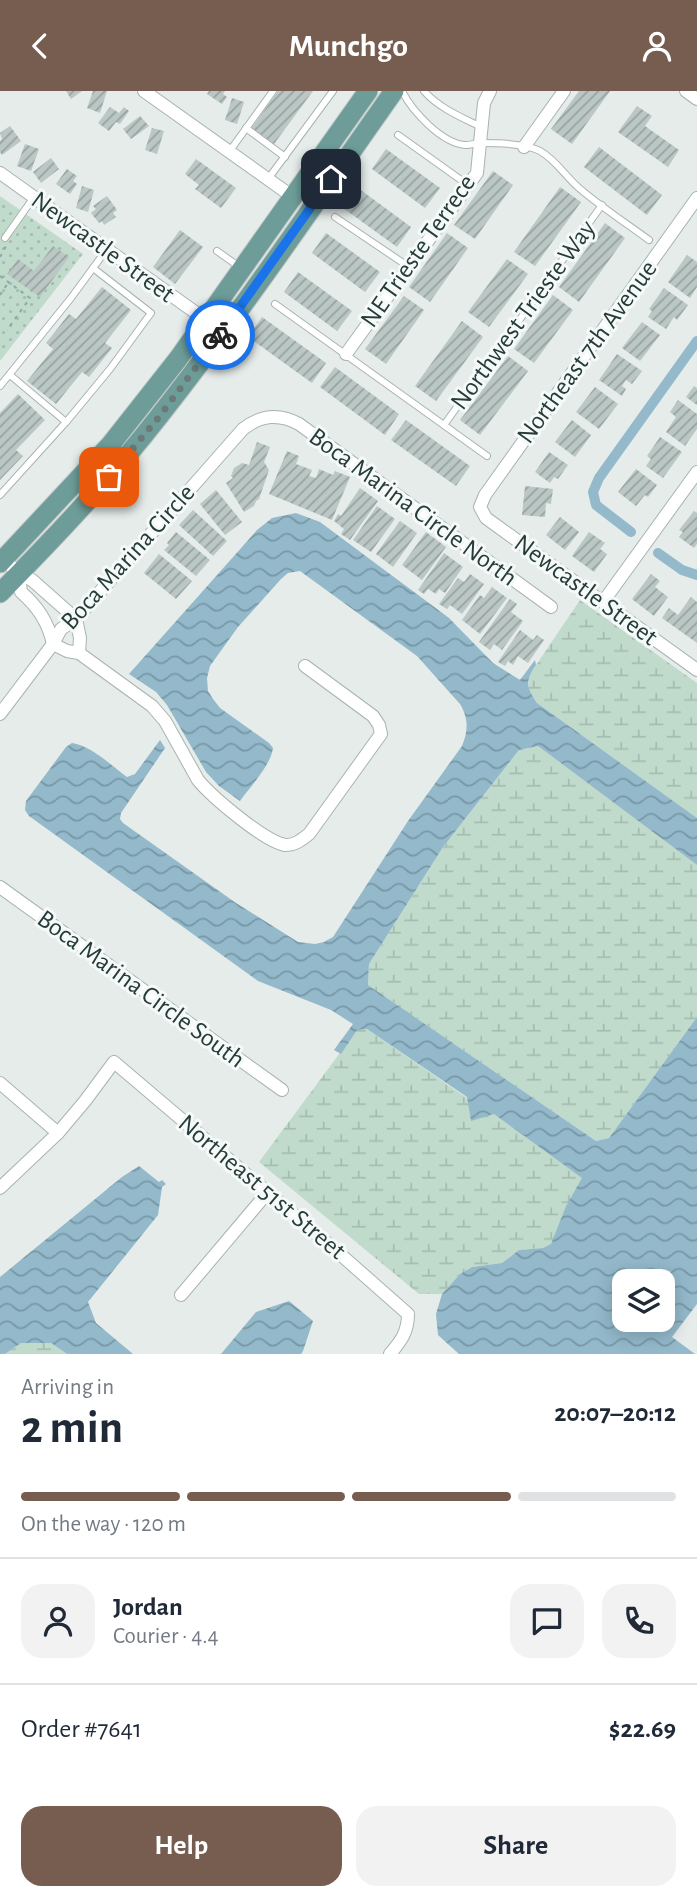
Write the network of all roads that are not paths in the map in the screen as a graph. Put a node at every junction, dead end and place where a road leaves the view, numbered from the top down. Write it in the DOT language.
graph roads {
  1 [pos="144,91"];
  2 [pos="273,91"];
  3 [pos="333,91"];
  4 [pos="368,91"];
  5 [pos="384,91"];
  6 [pos="394,91"];
  7 [pos="402,91"];
  8 [pos="424,91"];
  9 [pos="490,91"];
  10 [pos="686,91"];
  11 [pos="561,92"];
  12 [pos="697,99"];
  13 [pos="378,114"];
  14 [pos="481,127"];
  15 [pos="246,128"];
  16 [pos="398,135"];
  17 [pos="480,143"];
  18 [pos="524,147"];
  19 [pos="229,152"];
  20 [pos="285,157"];
  21 [pos="0,173"];
  22 [pos="268,180"];
  23 [pos="468,185"];
  24 [pos="34,197"];
  25 [pos="293,197"];
  26 [pos="697,198"];
  27 [pos="602,205"];
  28 [pos="335,217"];
  29 [pos="5,238"];
  30 [pos="649,240"];
  31 [pos="107,249"];
  32 [pos="217,251"];
  33 [pos="409,267"];
  34 [pos="93,268"];
  35 [pos="242,269"];
  36 [pos="230,285"];
  37 [pos="275,304"];
  38 [pos="206,320"];
  39 [pos="221,334"];
  40 [pos="346,354"];
  41 [pos="197,368"];
  42 [pos="10,375"];
  43 [pos="0,386"];
  44 [pos="270,416"];
  45 [pos="66,422"];
  46 [pos="444,425"];
  47 [pos="487,456"];
  48 [pos="697,472"];
  49 [pos="0,495"];
  50 [pos="480,507"];
  51 [pos="1,559"];
  52 [pos="19,574"];
  53 [pos="0,593"];
  54 [pos="603,602"];
  55 [pos="551,607"];
  56 [pos="76,619"];
  57 [pos="53,644"];
  58 [pos="79,653"];
  59 [pos="305,666"];
  60 [pos="697,670"];
  61 [pos="0,714"];
  62 [pos="0,887"];
  63 [pos="0,1083"];
  64 [pos="282,1090"];
  65 [pos="58,1133"];
  66 [pos="0,1188"];
  67 [pos="268,1192"];
  68 [pos="181,1295"];
  69 [pos="390,1354"];
  1 -- 19 [label="street"];
  2 -- 15 [label="lane"];
  3 -- 20 [label="lane"];
  4 -- 25 [label="main road"];
  5 -- 13 [label="main road"];
  6 -- 13 [label="main road"];
  7 -- 17 [label="lane"];
  8 -- 14 [label="lane"];
  9 -- 14 [label="street, NE Trieste Terrece"];
  10 -- 12 [label="street"];
  11 -- 18 [label="street"];
  13 -- 39 [label="main road"];
  14 -- 17 [label="street, NE Trieste Terrece"];
  15 -- 19 [label="lane"];
  15 -- 20 [label="lane"];
  16 -- 23 [label="lane"];
  17 -- 18 [label="lane"];
  17 -- 23 [label="street, NE Trieste Terrece"];
  18 -- 27 [label="lane"];
  19 -- 22 [label="street"];
  20 -- 22 [label="lane"];
  21 -- 24 [label="street, Newcastle Street"];
  22 -- 25 [label="street"];
  23 -- 33 [label="street, NE Trieste Terrece"];
  24 -- 29 [label="lane"];
  24 -- 31 [label="street, Newcastle Street"];
  25 -- 35 [label="main road"];
  26 -- 50 [label="street, Northeast 7th Avenue"];
  27 -- 30 [label="lane"];
  27 -- 46 [label="lane, Northwest Trieste Way"];
  28 -- 33 [label="lane"];
  31 -- 34 [label="lane"];
  31 -- 38 [label="street, Newcastle Street"];
  32 -- 35 [label="lane"];
  33 -- 40 [label="street, NE Trieste Terrece"];
  34 -- 42 [label="lane"];
  34 -- 45 [label="lane"];
  35 -- 36 [label="main road"];
  36 -- 38 [label="main road"];
  36 -- 39 [label="main road"];
  37 -- 40 [label="lane"];
  38 -- 41 [label="main road"];
  38 -- 51 [label="main road"];
  39 -- 41 [label="main road"];
  40 -- 46 [label="lane"];
  41 -- 52 [label="main road"];
  42 -- 43 [label="lane"];
  42 -- 45 [label="lane"];
  44 -- 55 [label="street, Boca Marina Circle North"];
  44 -- 56 [label="street, Boca Marina Circle"];
  45 -- 49 [label="lane"];
  46 -- 47 [label="lane"];
  48 -- 54 [label="street"];
  50 -- 54 [label="street, Newcastle Street"];
  51 -- 52 [label="street"];
  52 -- 53 [label="main road"];
  52 -- 56 [label="street"];
  52 -- 57 [label="street"];
  54 -- 60 [label="street, Newcastle Street"];
  56 -- 57 [label="street, Boca Marina Circle"];
  56 -- 58 [label="street"];
  57 -- 58 [label="street"];
  57 -- 61 [label="street, Boca Marina Circle"];
  58 -- 59 [label="street"];
  62 -- 64 [label="street, Boca Marina Circle South"];
  63 -- 65 [label="street"];
  65 -- 66 [label="street"];
  65 -- 67 [label="street, Northeast 51st Street"];
  67 -- 68 [label="street"];
  67 -- 69 [label="street, Northeast 51st Street"];
}
